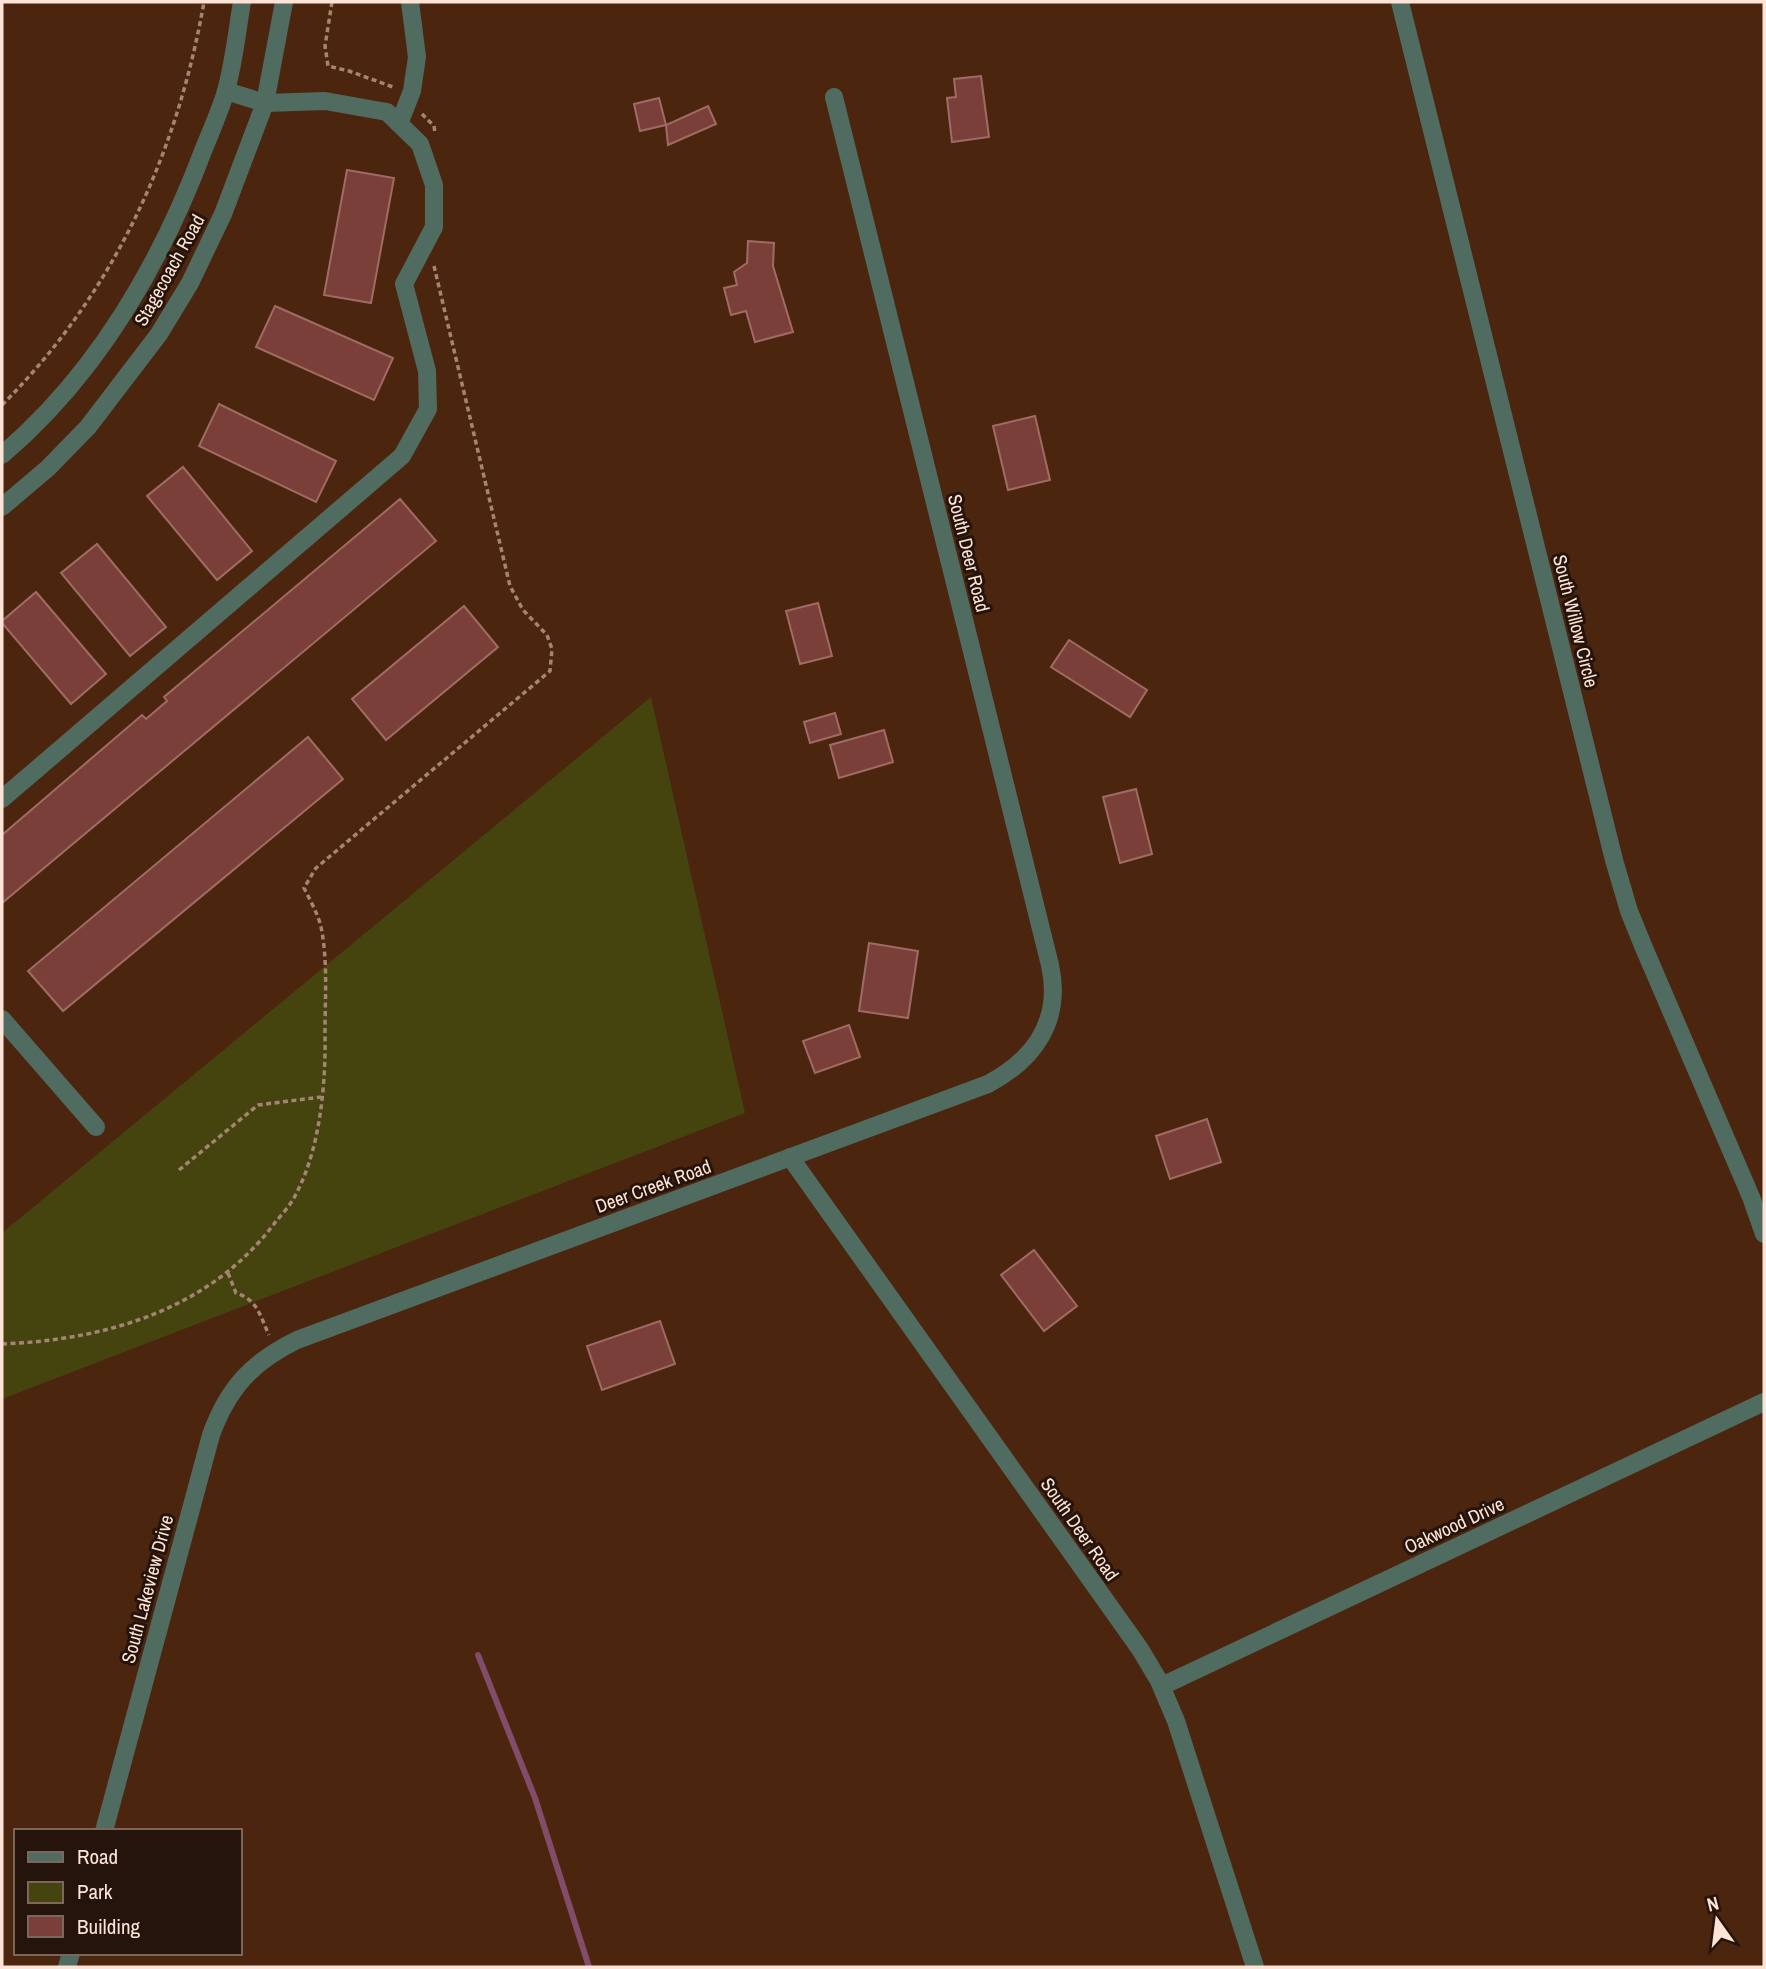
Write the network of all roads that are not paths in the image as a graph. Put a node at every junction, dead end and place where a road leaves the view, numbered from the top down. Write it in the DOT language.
graph roads {
  1 [pos="242,2"];
  2 [pos="284,2"];
  3 [pos="410,2"];
  4 [pos="1400,2"];
  5 [pos="226,91"];
  6 [pos="834,97"];
  7 [pos="265,103"];
  8 [pos="399,124"];
  9 [pos="2,455"];
  10 [pos="2,507"];
  11 [pos="2,799"];
  12 [pos="2,1019"];
  13 [pos="1049,1019"];
  14 [pos="96,1127"];
  15 [pos="790,1157"];
  16 [pos="1764,1234"];
  17 [pos="252,1368"];
  18 [pos="1764,1402"];
  19 [pos="1162,1686"];
  20 [pos="105,1829"];
  21 [pos="1255,1967"];
  1 -- 5 [label="street, Stagecoach Road"];
  2 -- 7 [label="street, Stagecoach Road"];
  3 -- 8 [label="street"];
  4 -- 16 [label="street, South Willow Circle"];
  5 -- 7 [label="street"];
  5 -- 9 [label="street, Stagecoach Road"];
  6 -- 13 [label="street, South Deer Road"];
  7 -- 8 [label="street"];
  7 -- 10 [label="street, Stagecoach Road"];
  8 -- 11 [label="street"];
  12 -- 14 [label="street"];
  13 -- 15 [label="street, Deer Creek Road"];
  15 -- 17 [label="street, Deer Creek Road"];
  15 -- 19 [label="street, South Deer Road"];
  17 -- 20 [label="street, South Lakeview Drive"];
  18 -- 19 [label="street, Oakwood Drive"];
  19 -- 21 [label="street, South Deer Road"];
}
